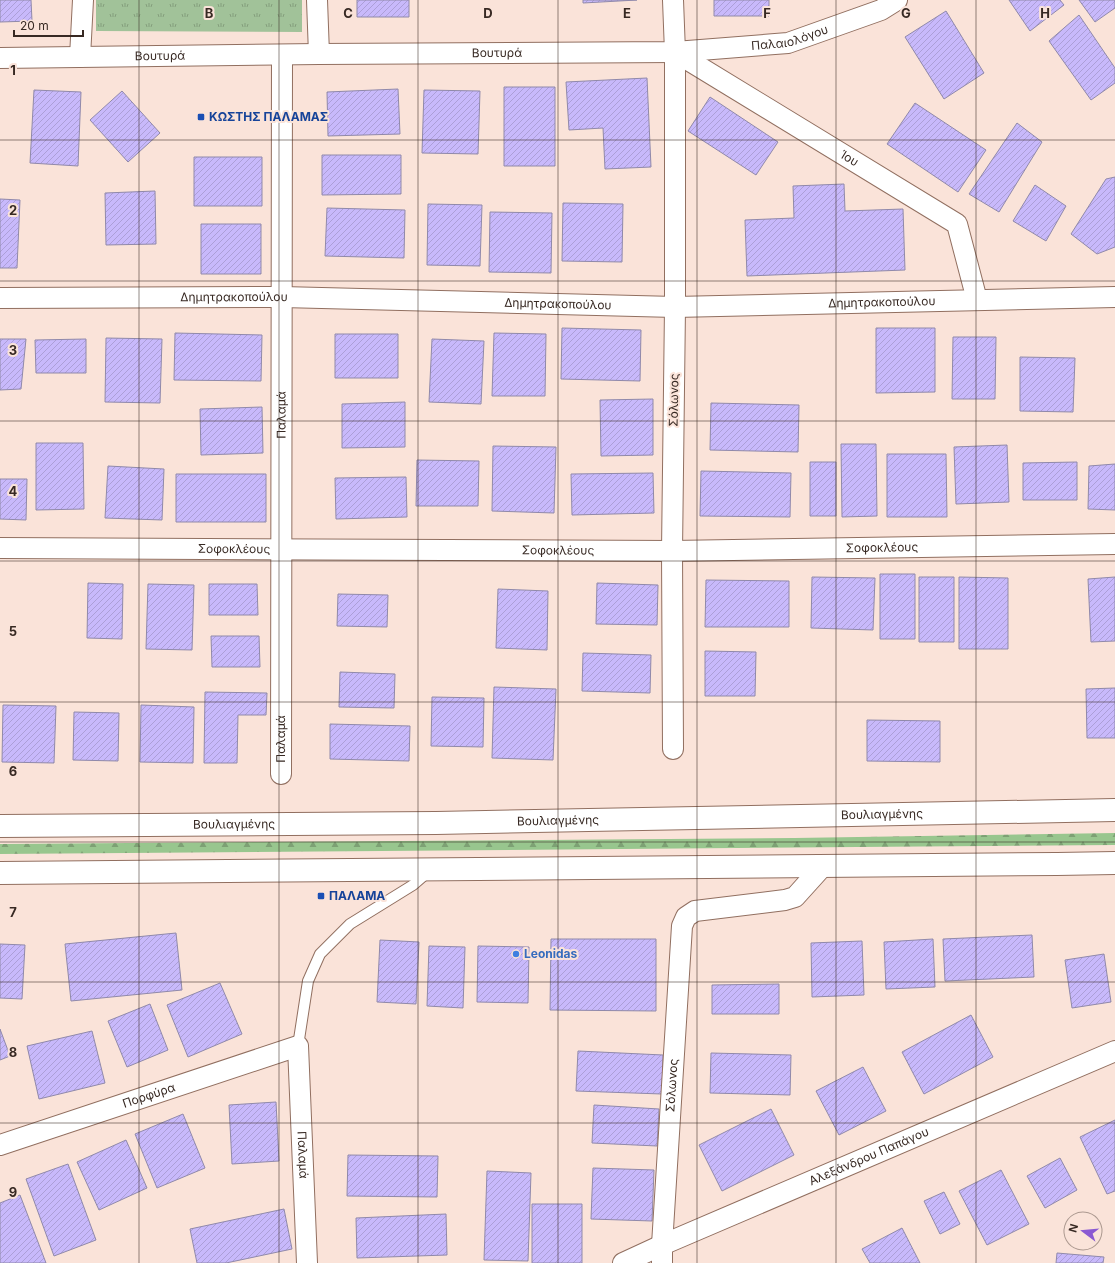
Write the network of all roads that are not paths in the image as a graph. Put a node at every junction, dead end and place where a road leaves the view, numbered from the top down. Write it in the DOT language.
graph roads {
  1 [pos="83,0"];
  2 [pos="317,0"];
  3 [pos="673,0"];
  4 [pos="897,0"];
  5 [pos="675,52"];
  6 [pos="319,54"];
  7 [pos="282,55"];
  8 [pos="80,57"];
  9 [pos="0,58"];
  10 [pos="1115,296"];
  11 [pos="282,297"];
  12 [pos="0,298"];
  13 [pos="977,300"];
  14 [pos="675,307"];
  15 [pos="1115,544"];
  16 [pos="0,548"];
  17 [pos="281,549"];
  18 [pos="672,551"];
  19 [pos="673,749"];
  20 [pos="281,774"];
  21 [pos="1115,810"];
  22 [pos="0,826"];
  23 [pos="1115,862"];
  24 [pos="823,866"];
  25 [pos="431,869"];
  26 [pos="0,872"];
  27 [pos="298,1046"];
  28 [pos="1115,1051"];
  29 [pos="0,1145"];
  30 [pos="662,1254"];
  31 [pos="308,1263"];
  32 [pos="623,1263"];
  1 -- 8 [label="street"];
  2 -- 6 [label="street"];
  3 -- 5 [label="street, Σόλωνος"];
  4 -- 5 [label="street, Παλαιολόγου"];
  5 -- 6 [label="street, Βουτυρά"];
  5 -- 13 [label="street, Ίου"];
  5 -- 14 [label="street, Σόλωνος"];
  6 -- 7 [label="street, Βουτυρά"];
  7 -- 8 [label="street, Βουτυρά"];
  7 -- 11 [label="street, Παλαμά"];
  8 -- 9 [label="street, Βουτυρά"];
  10 -- 13 [label="street, Δημητρακοπούλου"];
  11 -- 12 [label="street, Δημητρακοπούλου"];
  11 -- 14 [label="street, Δημητρακοπούλου"];
  11 -- 17 [label="street, Παλαμά"];
  13 -- 14 [label="street, Δημητρακοπούλου"];
  14 -- 18 [label="street, Σόλωνος"];
  15 -- 18 [label="street, Σοφοκλέους"];
  16 -- 17 [label="street, Σοφοκλέους"];
  17 -- 18 [label="street, Σοφοκλέους"];
  17 -- 20 [label="street, Παλαμά"];
  18 -- 19 [label="street, Σόλωνος"];
  21 -- 22 [label="main road, Βουλιαγμένης"];
  23 -- 24 [label="main road"];
  24 -- 25 [label="main road"];
  24 -- 30 [label="street, Σόλωνος"];
  25 -- 26 [label="main road"];
  25 -- 27 [label="lane"];
  27 -- 29 [label="street, Πορφύρα"];
  27 -- 31 [label="street, Παλαμά"];
  28 -- 30 [label="street, Αλεξάνδρου Παπάγου"];
  30 -- 32 [label="street, Αλεξάνδρου Παπάγου"];
}
